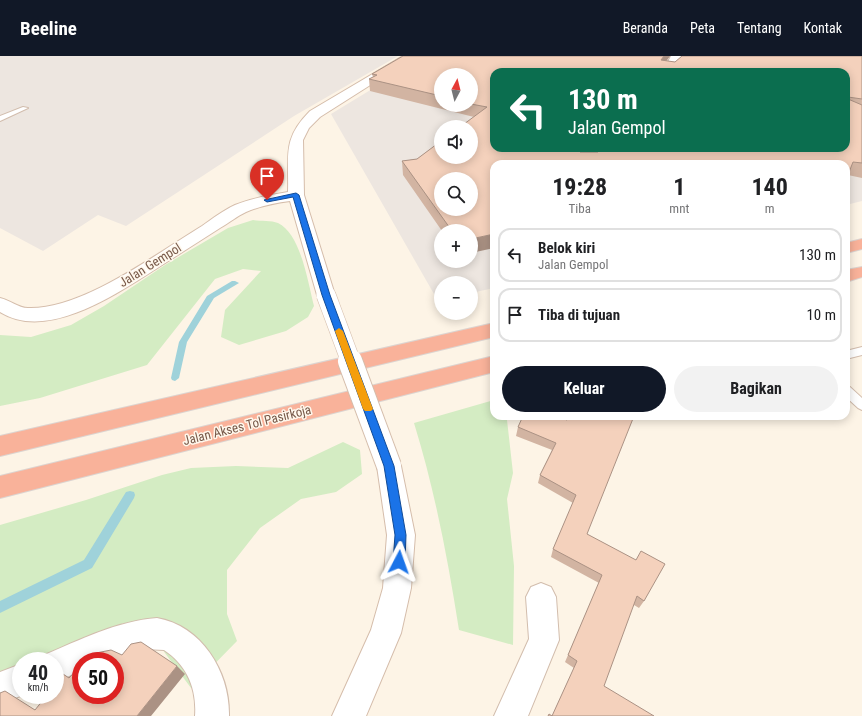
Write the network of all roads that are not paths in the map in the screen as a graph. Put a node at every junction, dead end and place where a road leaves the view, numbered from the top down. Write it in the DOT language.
graph roads {
  1 [pos="411,56"];
  2 [pos="676,56"];
  3 [pos="670,68"];
  4 [pos="25,108"];
  5 [pos="0,119"];
  6 [pos="296,195"];
  7 [pos="862,244"];
  8 [pos="850,247"];
  9 [pos="862,272"];
  10 [pos="850,275"];
  11 [pos="0,304"];
  12 [pos="490,331"];
  13 [pos="862,351"];
  14 [pos="850,354"];
  15 [pos="490,365"];
  16 [pos="850,394"];
  17 [pos="862,405"];
  18 [pos="0,446"];
  19 [pos="0,487"];
  20 [pos="541,597"];
  21 [pos="64,663"];
  22 [pos="12,683"];
  23 [pos="0,688"];
  24 [pos="212,716"];
  25 [pos="349,716"];
  26 [pos="511,716"];
  1 -- 6 [label="main road"];
  2 -- 3 [label="main road"];
  4 -- 5 [label="lane"];
  6 -- 11 [label="main road, Jalan Gempol"];
  6 -- 25 [label="main road, bridge"];
  7 -- 8 [label="highway"];
  9 -- 10 [label="highway"];
  12 -- 18 [label="highway"];
  13 -- 14 [label="lane"];
  15 -- 19 [label="highway, Jalan Akses Tol Pasirkoja"];
  16 -- 17 [label="lane"];
  20 -- 26 [label="main road"];
  21 -- 24 [label="main road"];
  22 -- 23 [label="main road"];
}
